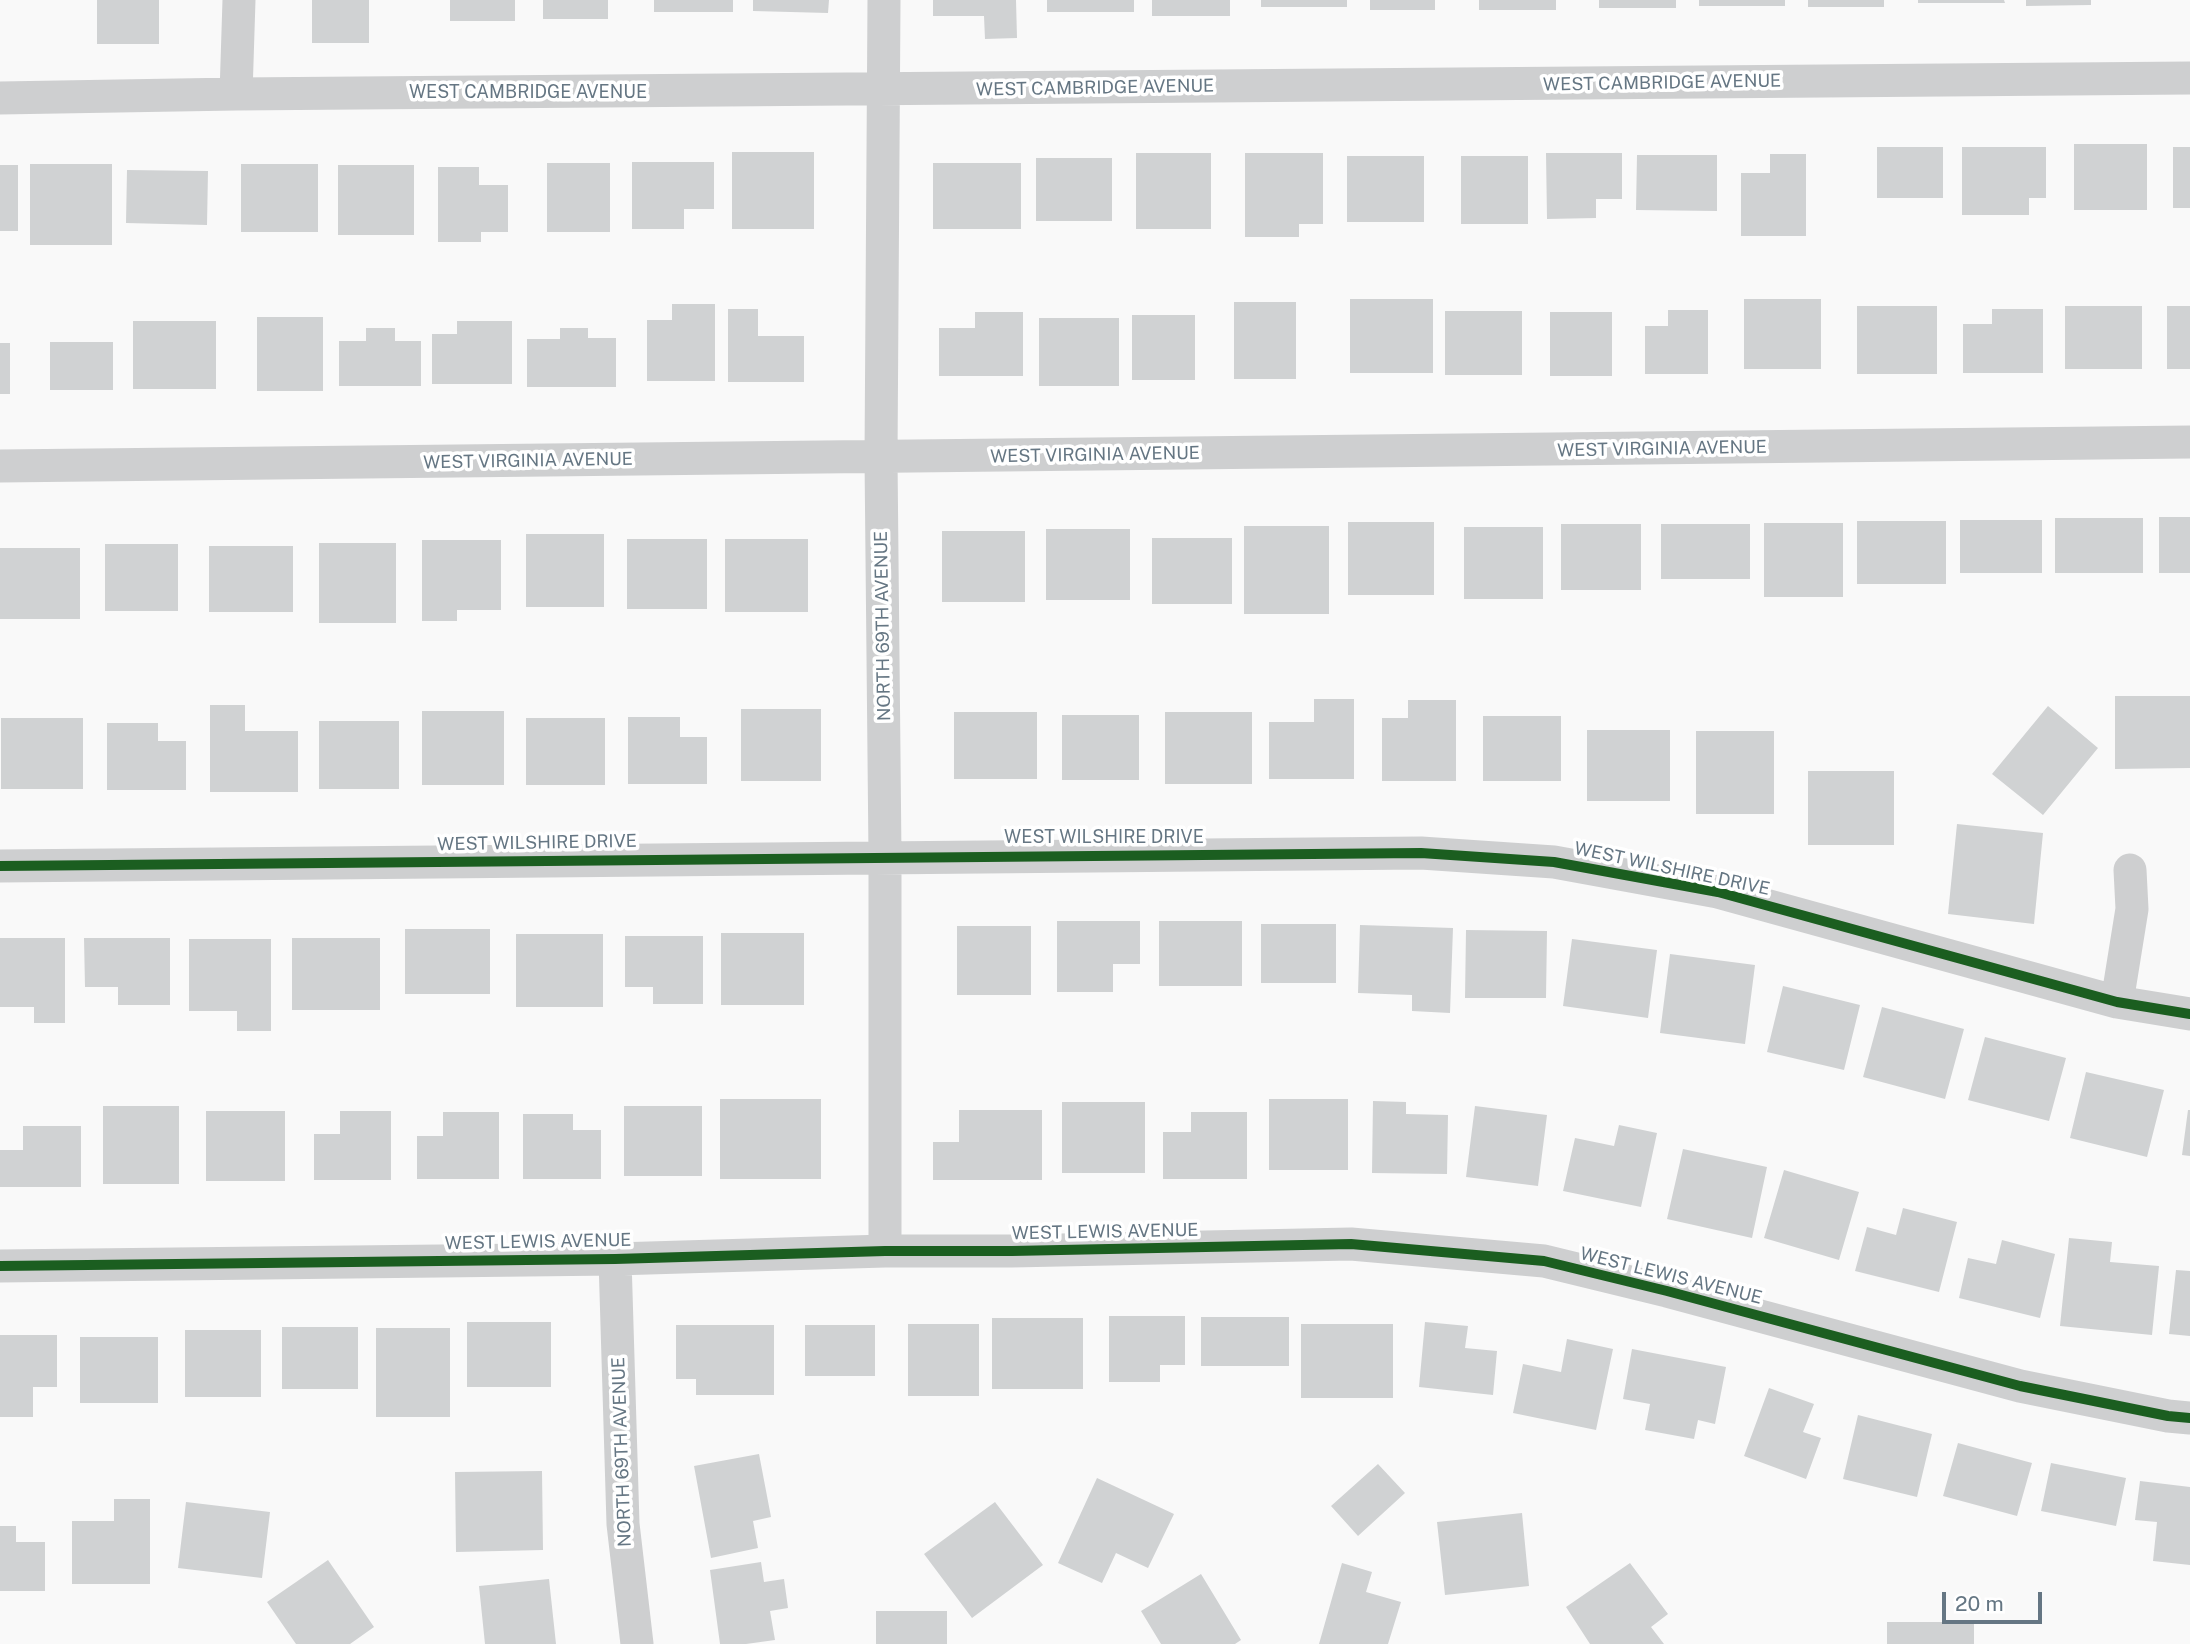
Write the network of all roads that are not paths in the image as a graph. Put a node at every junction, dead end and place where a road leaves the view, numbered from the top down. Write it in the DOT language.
graph roads {
  1 [pos="239,0"];
  2 [pos="884,0"];
  3 [pos="2190,78"];
  4 [pos="885,90"];
  5 [pos="236,94"];
  6 [pos="0,98"];
  7 [pos="2190,442"];
  8 [pos="881,457"];
  9 [pos="0,466"];
  10 [pos="885,856"];
  11 [pos="0,866"];
  12 [pos="2130,870"];
  13 [pos="2117,1002"];
  14 [pos="2190,1014"];
  15 [pos="885,1251"];
  16 [pos="615,1259"];
  17 [pos="0,1266"];
  18 [pos="2190,1418"];
  19 [pos="637,1644"];
  1 -- 5 [label="street"];
  2 -- 4 [label="street, NORTH 69TH AVENUE"];
  3 -- 4 [label="street, WEST CAMBRIDGE AVENUE"];
  4 -- 5 [label="street, WEST CAMBRIDGE AVENUE"];
  4 -- 8 [label="street, NORTH 69TH AVENUE"];
  5 -- 6 [label="street, WEST CAMBRIDGE AVENUE"];
  7 -- 8 [label="street, WEST VIRGINIA AVENUE"];
  8 -- 9 [label="street, WEST VIRGINIA AVENUE"];
  8 -- 10 [label="street, NORTH 69TH AVENUE"];
  10 -- 11 [label="street, WEST WILSHIRE DRIVE"];
  10 -- 13 [label="street, WEST WILSHIRE DRIVE"];
  10 -- 15 [label="street, NORTH 69TH AVENUE"];
  12 -- 13 [label="street"];
  13 -- 14 [label="street, WEST WILSHIRE DRIVE"];
  15 -- 16 [label="street, WEST LEWIS AVENUE"];
  15 -- 18 [label="street, WEST LEWIS AVENUE"];
  16 -- 17 [label="street, WEST LEWIS AVENUE"];
  16 -- 19 [label="street, NORTH 69TH AVENUE"];
}
